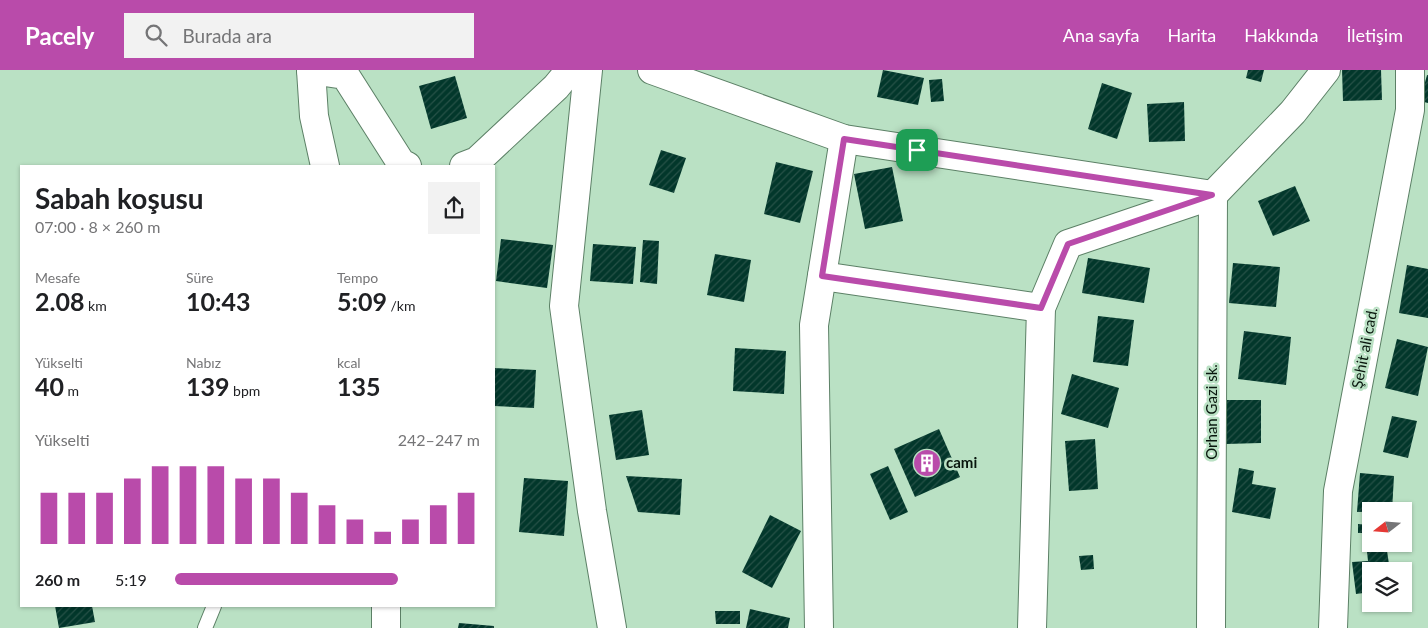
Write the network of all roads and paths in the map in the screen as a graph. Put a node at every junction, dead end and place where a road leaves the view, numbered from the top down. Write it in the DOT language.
graph roads {
  1 [pos="311,70"];
  2 [pos="570,70"];
  3 [pos="588,70"];
  4 [pos="652,70"];
  5 [pos="1326,70"];
  6 [pos="1410,70"];
  7 [pos="844,139"];
  8 [pos="325,165"];
  9 [pos="405,165"];
  10 [pos="467,165"];
  11 [pos="1212,195"];
  12 [pos="822,276"];
  13 [pos="1041,308"];
  14 [pos="214,607"];
  15 [pos="386,607"];
  16 [pos="206,628"];
  17 [pos="386,628"];
  18 [pos="612,628"];
  19 [pos="819,628"];
  20 [pos="1032,628"];
  21 [pos="1211,628"];
  22 [pos="1333,628"];
  1 -- 8 [label="street"];
  1 -- 9 [label="street"];
  2 -- 10 [label="street"];
  3 -- 18 [label="street"];
  4 -- 7 [label="street"];
  5 -- 11 [label="street"];
  6 -- 22 [label="street, Şehit ali cad."];
  7 -- 11 [label="street"];
  7 -- 12 [label="street"];
  11 -- 13 [label="street"];
  11 -- 21 [label="street, Orhan Gazi sk."];
  12 -- 13 [label="street"];
  12 -- 19 [label="street"];
  13 -- 20 [label="street"];
  14 -- 16 [label="lane"];
  15 -- 17 [label="street"];
}
